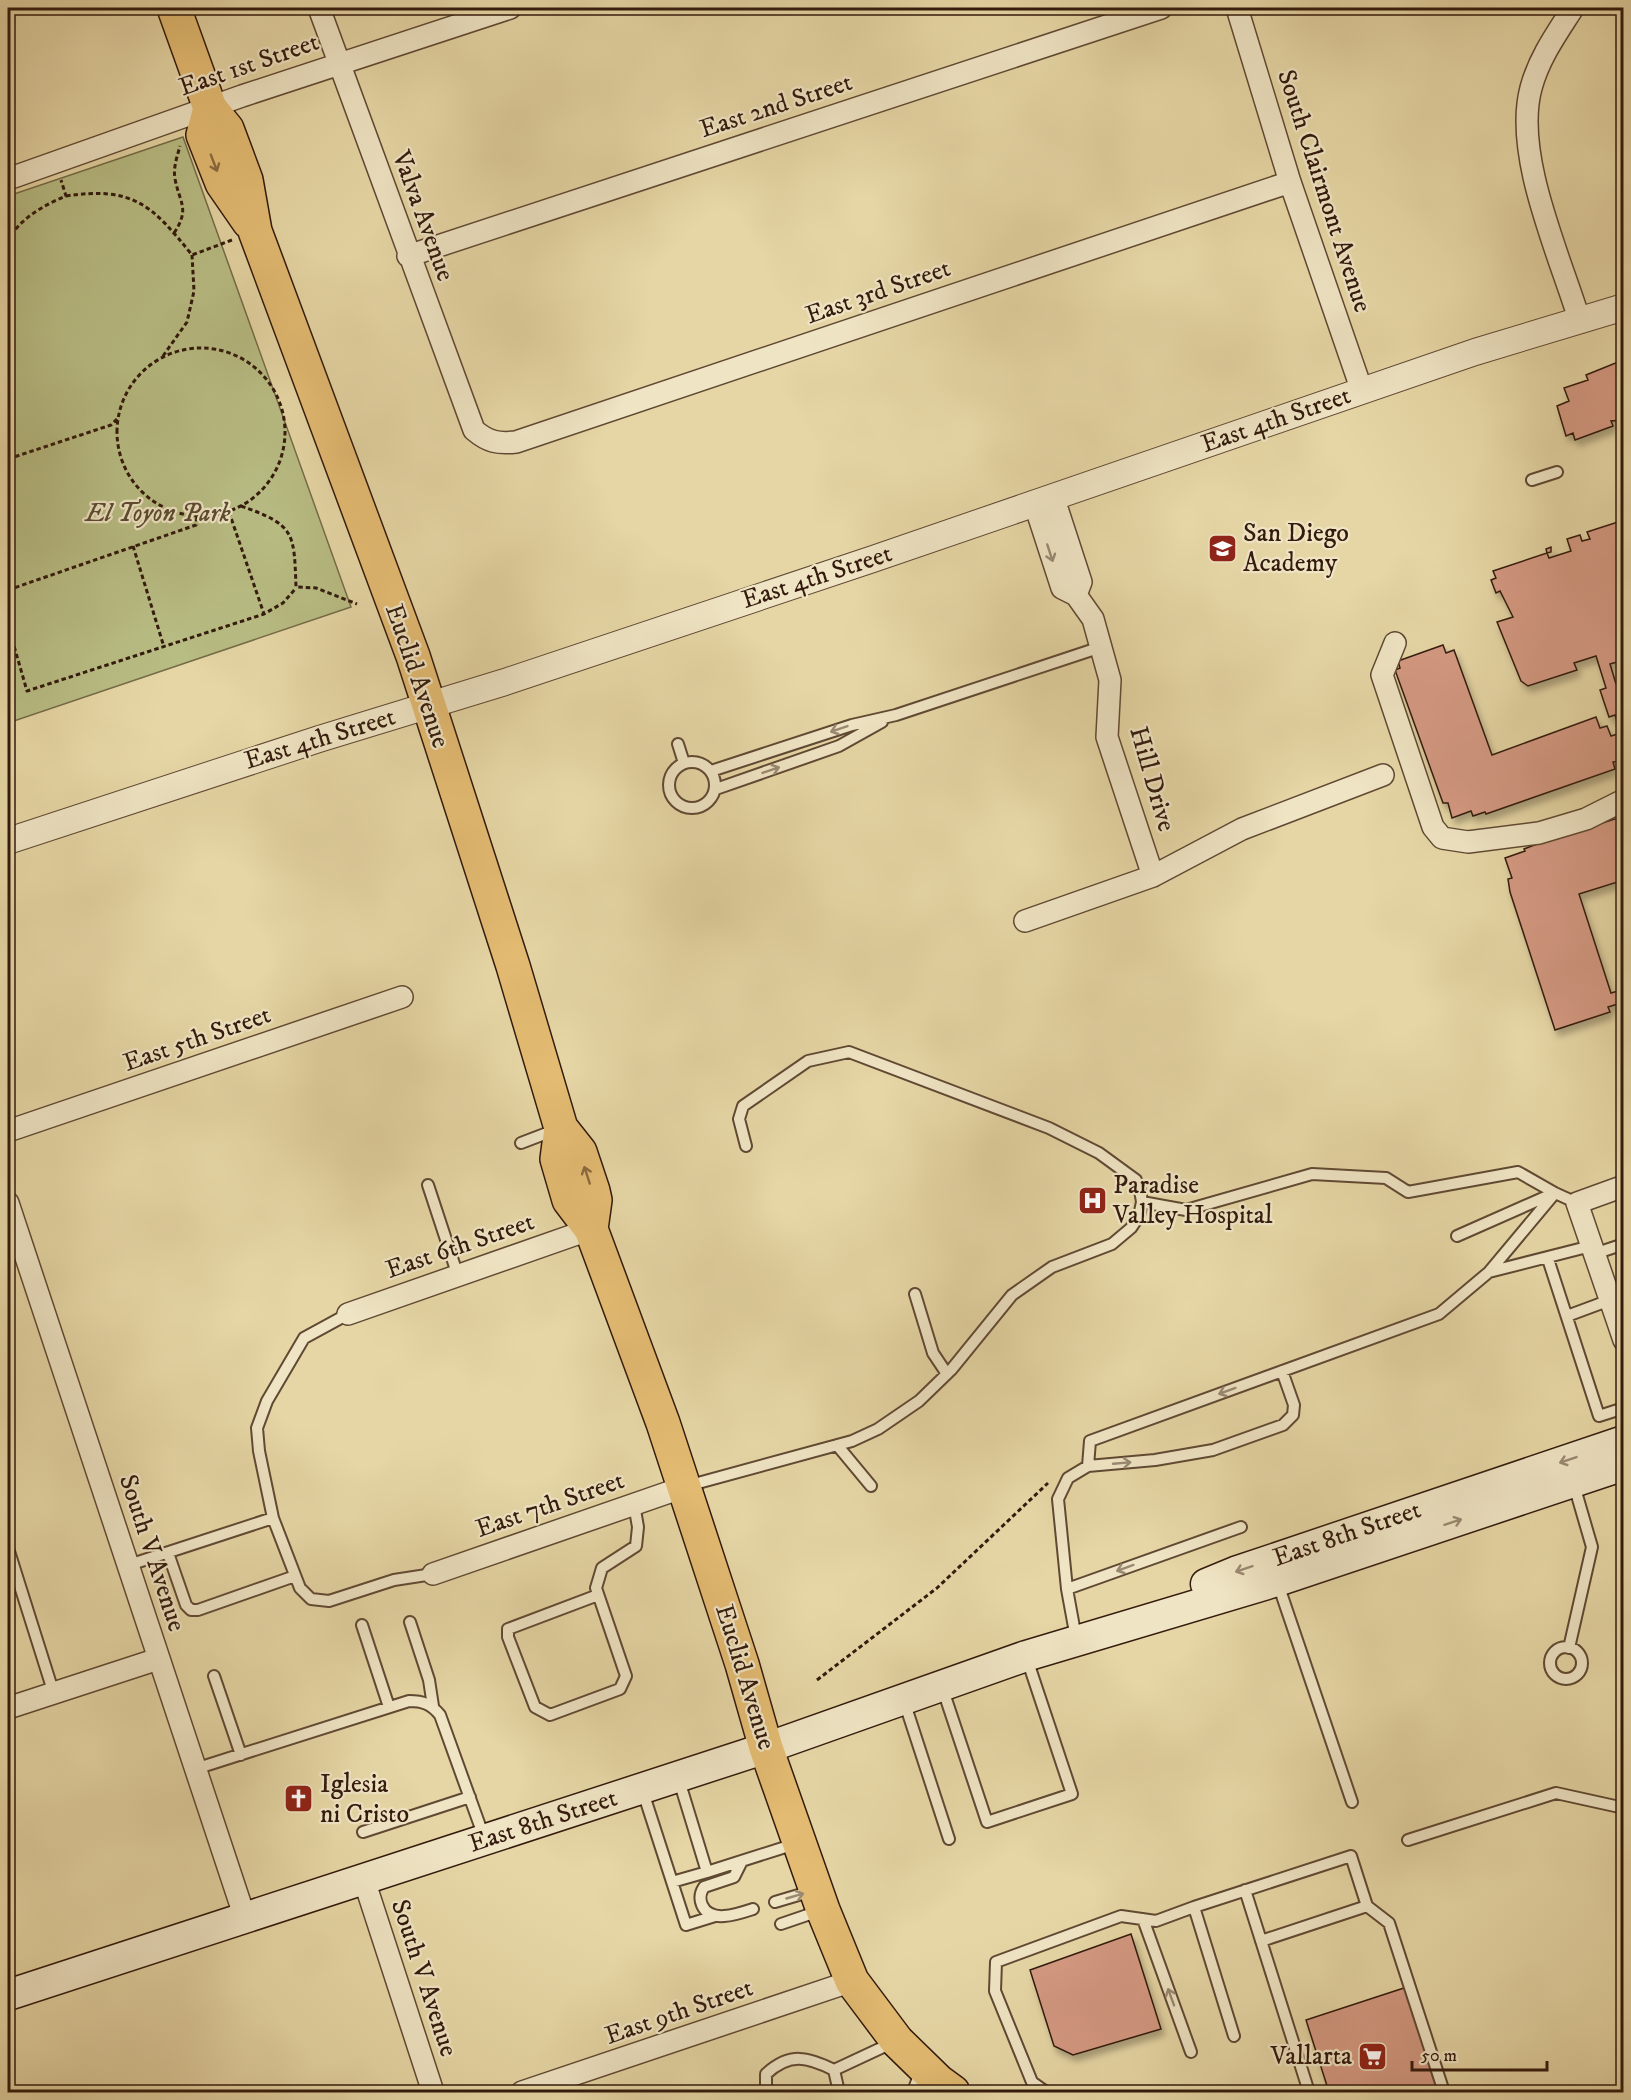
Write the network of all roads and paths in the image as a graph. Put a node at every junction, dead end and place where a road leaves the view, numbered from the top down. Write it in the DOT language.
graph roads {
  1 [pos="174,8"];
  2 [pos="319,8"];
  3 [pos="510,8"];
  4 [pos="1161,8"];
  5 [pos="1237,8"];
  6 [pos="1573,8"];
  7 [pos="338,63"];
  8 [pos="210,108"];
  9 [pos="181,143"];
  10 [pos="55,164"];
  11 [pos="8,179"];
  12 [pos="1290,182"];
  13 [pos="66,196"];
  14 [pos="174,233"];
  15 [pos="8,242"];
  16 [pos="224,242"];
  17 [pos="192,255"];
  18 [pos="408,256"];
  19 [pos="1623,307"];
  20 [pos="1580,322"];
  21 [pos="8,335"];
  22 [pos="8,352"];
  23 [pos="163,357"];
  24 [pos="1362,391"];
  25 [pos="118,418"];
  26 [pos="484,439"];
  27 [pos="8,459"];
  28 [pos="1557,472"];
  29 [pos="1532,480"];
  30 [pos="1044,499"];
  31 [pos="241,506"];
  32 [pos="8,507"];
  33 [pos="229,512"];
  34 [pos="197,516"];
  35 [pos="133,546"];
  36 [pos="296,587"];
  37 [pos="8,589"];
  38 [pos="357,604"];
  39 [pos="264,614"];
  40 [pos="8,624"];
  41 [pos="1395,643"];
  42 [pos="164,647"];
  43 [pos="1101,647"];
  44 [pos="428,706"];
  45 [pos="896,716"];
  46 [pos="678,744"];
  47 [pos="684,763"];
  48 [pos="711,771"];
  49 [pos="1383,775"];
  50 [pos="716,789"];
  51 [pos="1623,800"];
  52 [pos="8,842"];
  53 [pos="1153,876"];
  54 [pos="1025,921"];
  55 [pos="402,997"];
  56 [pos="561,1128"];
  57 [pos="8,1131"];
  58 [pos="521,1143"];
  59 [pos="746,1146"];
  60 [pos="428,1185"];
  61 [pos="1623,1186"];
  62 [pos="1556,1193"];
  63 [pos="1142,1202"];
  64 [pos="8,1203"];
  65 [pos="1576,1203"];
  66 [pos="591,1229"];
  67 [pos="1457,1236"];
  68 [pos="1623,1244"];
  69 [pos="1593,1250"];
  70 [pos="1548,1258"];
  71 [pos="1489,1272"];
  72 [pos="458,1276"];
  73 [pos="915,1294"];
  74 [pos="1610,1300"];
  75 [pos="348,1314"];
  76 [pos="1567,1316"];
  77 [pos="1623,1340"];
  78 [pos="1282,1371"];
  79 [pos="947,1374"];
  80 [pos="1623,1407"];
  81 [pos="1623,1442"];
  82 [pos="837,1445"];
  83 [pos="1623,1465"];
  84 [pos="1088,1466"];
  85 [pos="1573,1482"];
  86 [pos="1048,1483"];
  87 [pos="872,1486"];
  88 [pos="684,1487"];
  89 [pos="634,1504"];
  90 [pos="273,1518"];
  91 [pos="1241,1527"];
  92 [pos="8,1548"];
  93 [pos="168,1552"];
  94 [pos="129,1564"];
  95 [pos="433,1574"];
  96 [pos="295,1576"];
  97 [pos="1277,1581"];
  98 [pos="1067,1589"];
  99 [pos="598,1595"];
  100 [pos="410,1622"];
  101 [pos="362,1625"];
  102 [pos="1076,1640"];
  103 [pos="1569,1648"];
  104 [pos="1026,1656"];
  105 [pos="158,1659"];
  106 [pos="214,1676"];
  107 [pos="817,1680"];
  108 [pos="941,1687"];
  109 [pos="54,1694"];
  110 [pos="903,1700"];
  111 [pos="433,1706"];
  112 [pos="389,1707"];
  113 [pos="8,1708"];
  114 [pos="766,1748"];
  115 [pos="241,1755"];
  116 [pos="195,1769"];
  117 [pos="678,1777"];
  118 [pos="642,1789"];
  119 [pos="470,1797"];
  120 [pos="1352,1802"];
  121 [pos="1623,1808"];
  122 [pos="363,1832"];
  123 [pos="949,1839"];
  124 [pos="485,1840"];
  125 [pos="1408,1840"];
  126 [pos="798,1844"];
  127 [pos="742,1861"];
  128 [pos="707,1872"];
  129 [pos="364,1880"];
  130 [pos="672,1882"];
  131 [pos="1245,1890"];
  132 [pos="819,1900"];
  133 [pos="775,1902"];
  134 [pos="1367,1906"];
  135 [pos="1194,1907"];
  136 [pos="753,1909"];
  137 [pos="715,1916"];
  138 [pos="245,1918"];
  139 [pos="1143,1919"];
  140 [pos="781,1924"];
  141 [pos="1261,1941"];
  142 [pos="852,1981"];
  143 [pos="8,1995"];
  144 [pos="1234,2036"];
  145 [pos="897,2041"];
  146 [pos="1191,2052"];
  147 [pos="834,2070"];
  148 [pos="918,2079"];
  149 [pos="434,2092"];
  150 [pos="522,2092"];
  151 [pos="766,2092"];
  152 [pos="839,2092"];
  153 [pos="954,2092"];
  154 [pos="1046,2092"];
  155 [pos="1309,2092"];
  156 [pos="1444,2092"];
  1 -- 8 [label="main road"];
  2 -- 7 [label="street, Valva Avenue"];
  3 -- 7 [label="street, East 1st Street"];
  4 -- 18 [label="street, East 2nd Street"];
  5 -- 12 [label="street, South Clairmont Avenue"];
  6 -- 20 [label="street"];
  7 -- 8 [label="street, East 1st Street"];
  7 -- 18 [label="street, Valva Avenue"];
  8 -- 10 [label="street, East 1st Street"];
  8 -- 44 [label="main road, Euclid Avenue"];
  9 -- 14 [label="path"];
  10 -- 11 [label="street, East 1st Street"];
  10 -- 13 [label="path"];
  12 -- 24 [label="street, South Clairmont Avenue"];
  12 -- 26 [label="street, East 3rd Street"];
  13 -- 14 [label="path"];
  13 -- 15 [label="path"];
  14 -- 17 [label="path"];
  16 -- 17 [label="path"];
  17 -- 23 [label="path"];
  18 -- 26 [label="street, Valva Avenue"];
  19 -- 20 [label="street, East 4th Street"];
  20 -- 24 [label="street, East 4th Street"];
  21 -- 22 [label="path"];
  23 -- 25 [label="path"];
  23 -- 31 [label="path"];
  24 -- 30 [label="street, East 4th Street"];
  25 -- 27 [label="path"];
  25 -- 34 [label="path"];
  28 -- 29 [label="lane"];
  30 -- 43 [label="street, Hill Drive"];
  30 -- 44 [label="street, East 4th Street"];
  31 -- 33 [label="path"];
  31 -- 36 [label="path"];
  32 -- 37 [label="path"];
  33 -- 34 [label="path"];
  33 -- 39 [label="path"];
  34 -- 35 [label="path"];
  35 -- 37 [label="path"];
  35 -- 42 [label="path"];
  36 -- 38 [label="path"];
  36 -- 39 [label="path"];
  39 -- 42 [label="path"];
  40 -- 42 [label="path"];
  41 -- 51 [label="street"];
  43 -- 45 [label="lane"];
  43 -- 53 [label="street, Hill Drive"];
  44 -- 52 [label="street, East 4th Street"];
  44 -- 56 [label="main road, Euclid Avenue"];
  45 -- 48 [label="lane, one-way"];
  50 -- 45 [label="lane, one-way"];
  46 -- 47 [label="lane"];
  47 -- 48 [label="lane"];
  47 -- 50 [label="lane"];
  48 -- 50 [label="lane"];
  49 -- 53 [label="street, Hill Drive"];
  53 -- 54 [label="street, Hill Drive"];
  55 -- 57 [label="street, East 5th Street"];
  56 -- 58 [label="lane"];
  56 -- 66 [label="main road, Euclid Avenue"];
  59 -- 63 [label="lane"];
  60 -- 72 [label="lane"];
  61 -- 65 [label="street"];
  62 -- 63 [label="lane"];
  62 -- 65 [label="lane"];
  62 -- 67 [label="lane"];
  62 -- 71 [label="lane"];
  63 -- 79 [label="lane"];
  64 -- 94 [label="street, South V Avenue"];
  65 -- 69 [label="street"];
  66 -- 72 [label="street, East 6th Street"];
  66 -- 88 [label="main road, Euclid Avenue"];
  68 -- 69 [label="lane"];
  69 -- 70 [label="lane"];
  69 -- 74 [label="street"];
  70 -- 71 [label="lane"];
  70 -- 76 [label="lane"];
  71 -- 78 [label="lane"];
  72 -- 75 [label="street, East 6th Street"];
  73 -- 79 [label="lane"];
  74 -- 76 [label="lane"];
  74 -- 77 [label="street"];
  75 -- 90 [label="lane"];
  76 -- 80 [label="lane"];
  78 -- 84 [label="lane, one-way"];
  84 -- 78 [label="lane, one-way"];
  79 -- 82 [label="lane"];
  81 -- 102 [label="main road, East 8th Street, one-way"];
  82 -- 87 [label="lane"];
  82 -- 88 [label="lane"];
  83 -- 85 [label="main road, East 8th Street"];
  84 -- 98 [label="lane"];
  97 -- 85 [label="main road, East 8th Street, one-way"];
  85 -- 103 [label="lane"];
  86 -- 107 [label="path"];
  88 -- 89 [label="street, East 7th Street"];
  88 -- 114 [label="main road, Euclid Avenue"];
  89 -- 95 [label="street, East 7th Street"];
  89 -- 99 [label="lane"];
  90 -- 93 [label="lane"];
  90 -- 96 [label="lane"];
  91 -- 98 [label="lane, one-way"];
  92 -- 109 [label="lane"];
  93 -- 94 [label="lane"];
  93 -- 96 [label="lane"];
  94 -- 105 [label="street, South V Avenue"];
  95 -- 96 [label="lane"];
  97 -- 102 [label="main road, East 8th Street"];
  97 -- 120 [label="lane"];
  98 -- 102 [label="lane"];
  99 -- 99 [label="lane"];
  100 -- 111 [label="lane"];
  101 -- 112 [label="lane"];
  102 -- 104 [label="main road, East 8th Street"];
  104 -- 108 [label="main road, East 8th Street"];
  104 -- 108 [label="lane"];
  105 -- 109 [label="street"];
  105 -- 116 [label="street, South V Avenue"];
  106 -- 115 [label="lane"];
  108 -- 110 [label="main road, East 8th Street"];
  109 -- 113 [label="street"];
  110 -- 114 [label="main road, East 8th Street"];
  110 -- 123 [label="lane"];
  111 -- 112 [label="lane"];
  111 -- 119 [label="lane"];
  112 -- 115 [label="lane"];
  114 -- 117 [label="main road, East 8th Street"];
  114 -- 126 [label="main road, Euclid Avenue"];
  115 -- 116 [label="lane"];
  116 -- 138 [label="street, South V Avenue"];
  117 -- 118 [label="main road, East 8th Street"];
  117 -- 128 [label="lane"];
  118 -- 124 [label="main road, East 8th Street"];
  118 -- 130 [label="lane"];
  119 -- 122 [label="lane"];
  119 -- 124 [label="lane"];
  121 -- 125 [label="lane"];
  124 -- 129 [label="main road, East 8th Street"];
  126 -- 127 [label="lane"];
  126 -- 132 [label="main road, Euclid Avenue"];
  127 -- 128 [label="lane"];
  127 -- 137 [label="lane"];
  128 -- 130 [label="lane"];
  129 -- 138 [label="main road, East 8th Street"];
  129 -- 149 [label="street, South V Avenue"];
  130 -- 137 [label="lane"];
  131 -- 134 [label="lane"];
  131 -- 135 [label="lane"];
  131 -- 141 [label="lane"];
  133 -- 132 [label="lane, one-way"];
  132 -- 140 [label="lane"];
  132 -- 142 [label="main road, Euclid Avenue"];
  134 -- 141 [label="lane"];
  134 -- 156 [label="lane"];
  135 -- 139 [label="lane"];
  135 -- 144 [label="lane"];
  136 -- 137 [label="lane"];
  138 -- 143 [label="main road, East 8th Street"];
  146 -- 139 [label="lane, one-way"];
  139 -- 154 [label="lane"];
  141 -- 155 [label="lane"];
  142 -- 145 [label="main road, Euclid Avenue"];
  142 -- 150 [label="street, East 9th Street"];
  145 -- 147 [label="lane"];
  145 -- 148 [label="main road, Euclid Avenue"];
  147 -- 151 [label="lane"];
  147 -- 152 [label="lane"];
  148 -- 153 [label="main road, Euclid Avenue"];
}
